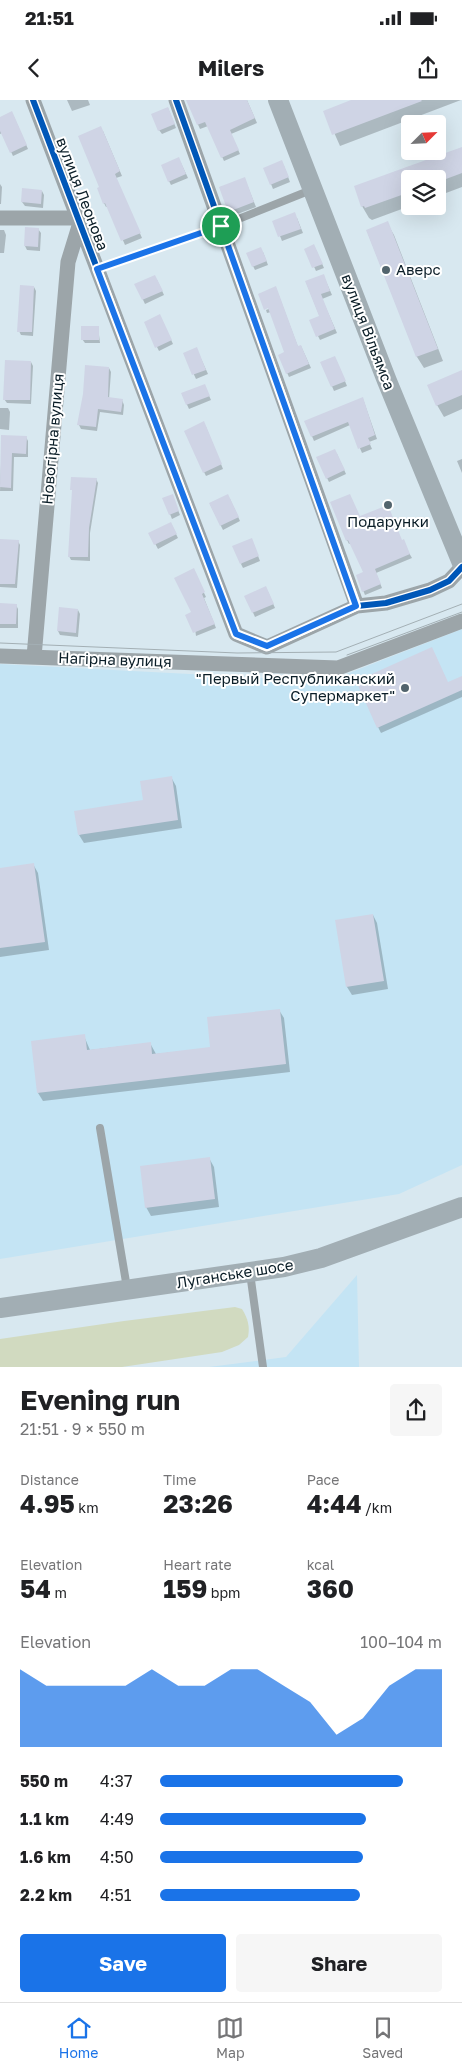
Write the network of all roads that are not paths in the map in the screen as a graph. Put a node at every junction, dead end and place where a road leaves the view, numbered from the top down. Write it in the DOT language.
graph roads {
  1 [pos="33,100"];
  2 [pos="176,100"];
  3 [pos="278,100"];
  4 [pos="313,190"];
  5 [pos="0,218"];
  6 [pos="79,220"];
  7 [pos="221,226"];
  8 [pos="97,269"];
  9 [pos="462,565"];
  10 [pos="356,606"];
  11 [pos="462,621"];
  12 [pos="0,656"];
  13 [pos="34,657"];
  14 [pos="100,1128"];
  15 [pos="462,1207"];
  16 [pos="250,1273"];
  17 [pos="127,1290"];
  18 [pos="0,1308"];
  19 [pos="263,1367"];
  1 -- 6 [label="street, вулиця Леонова"];
  2 -- 7 [label="street"];
  3 -- 4 [label="street, вулиця Вільямса"];
  4 -- 7 [label="lane"];
  4 -- 9 [label="street, вулиця Вільямса"];
  5 -- 6 [label="street"];
  6 -- 8 [label="street, вулиця Леонова"];
  6 -- 13 [label="street, Новогірна вулиця"];
  7 -- 8 [label="lane"];
  7 -- 10 [label="street"];
  8 -- 10 [label="street, вулиця Леонова"];
  9 -- 10 [label="street"];
  11 -- 13 [label="street, Нагірна вулиця"];
  12 -- 13 [label="street, Нагірна вулиця"];
  14 -- 17 [label="lane"];
  15 -- 16 [label="street, Луганське шосе"];
  16 -- 17 [label="street, Луганське шосе"];
  16 -- 19 [label="lane"];
  17 -- 18 [label="street, Луганське шосе"];
}
